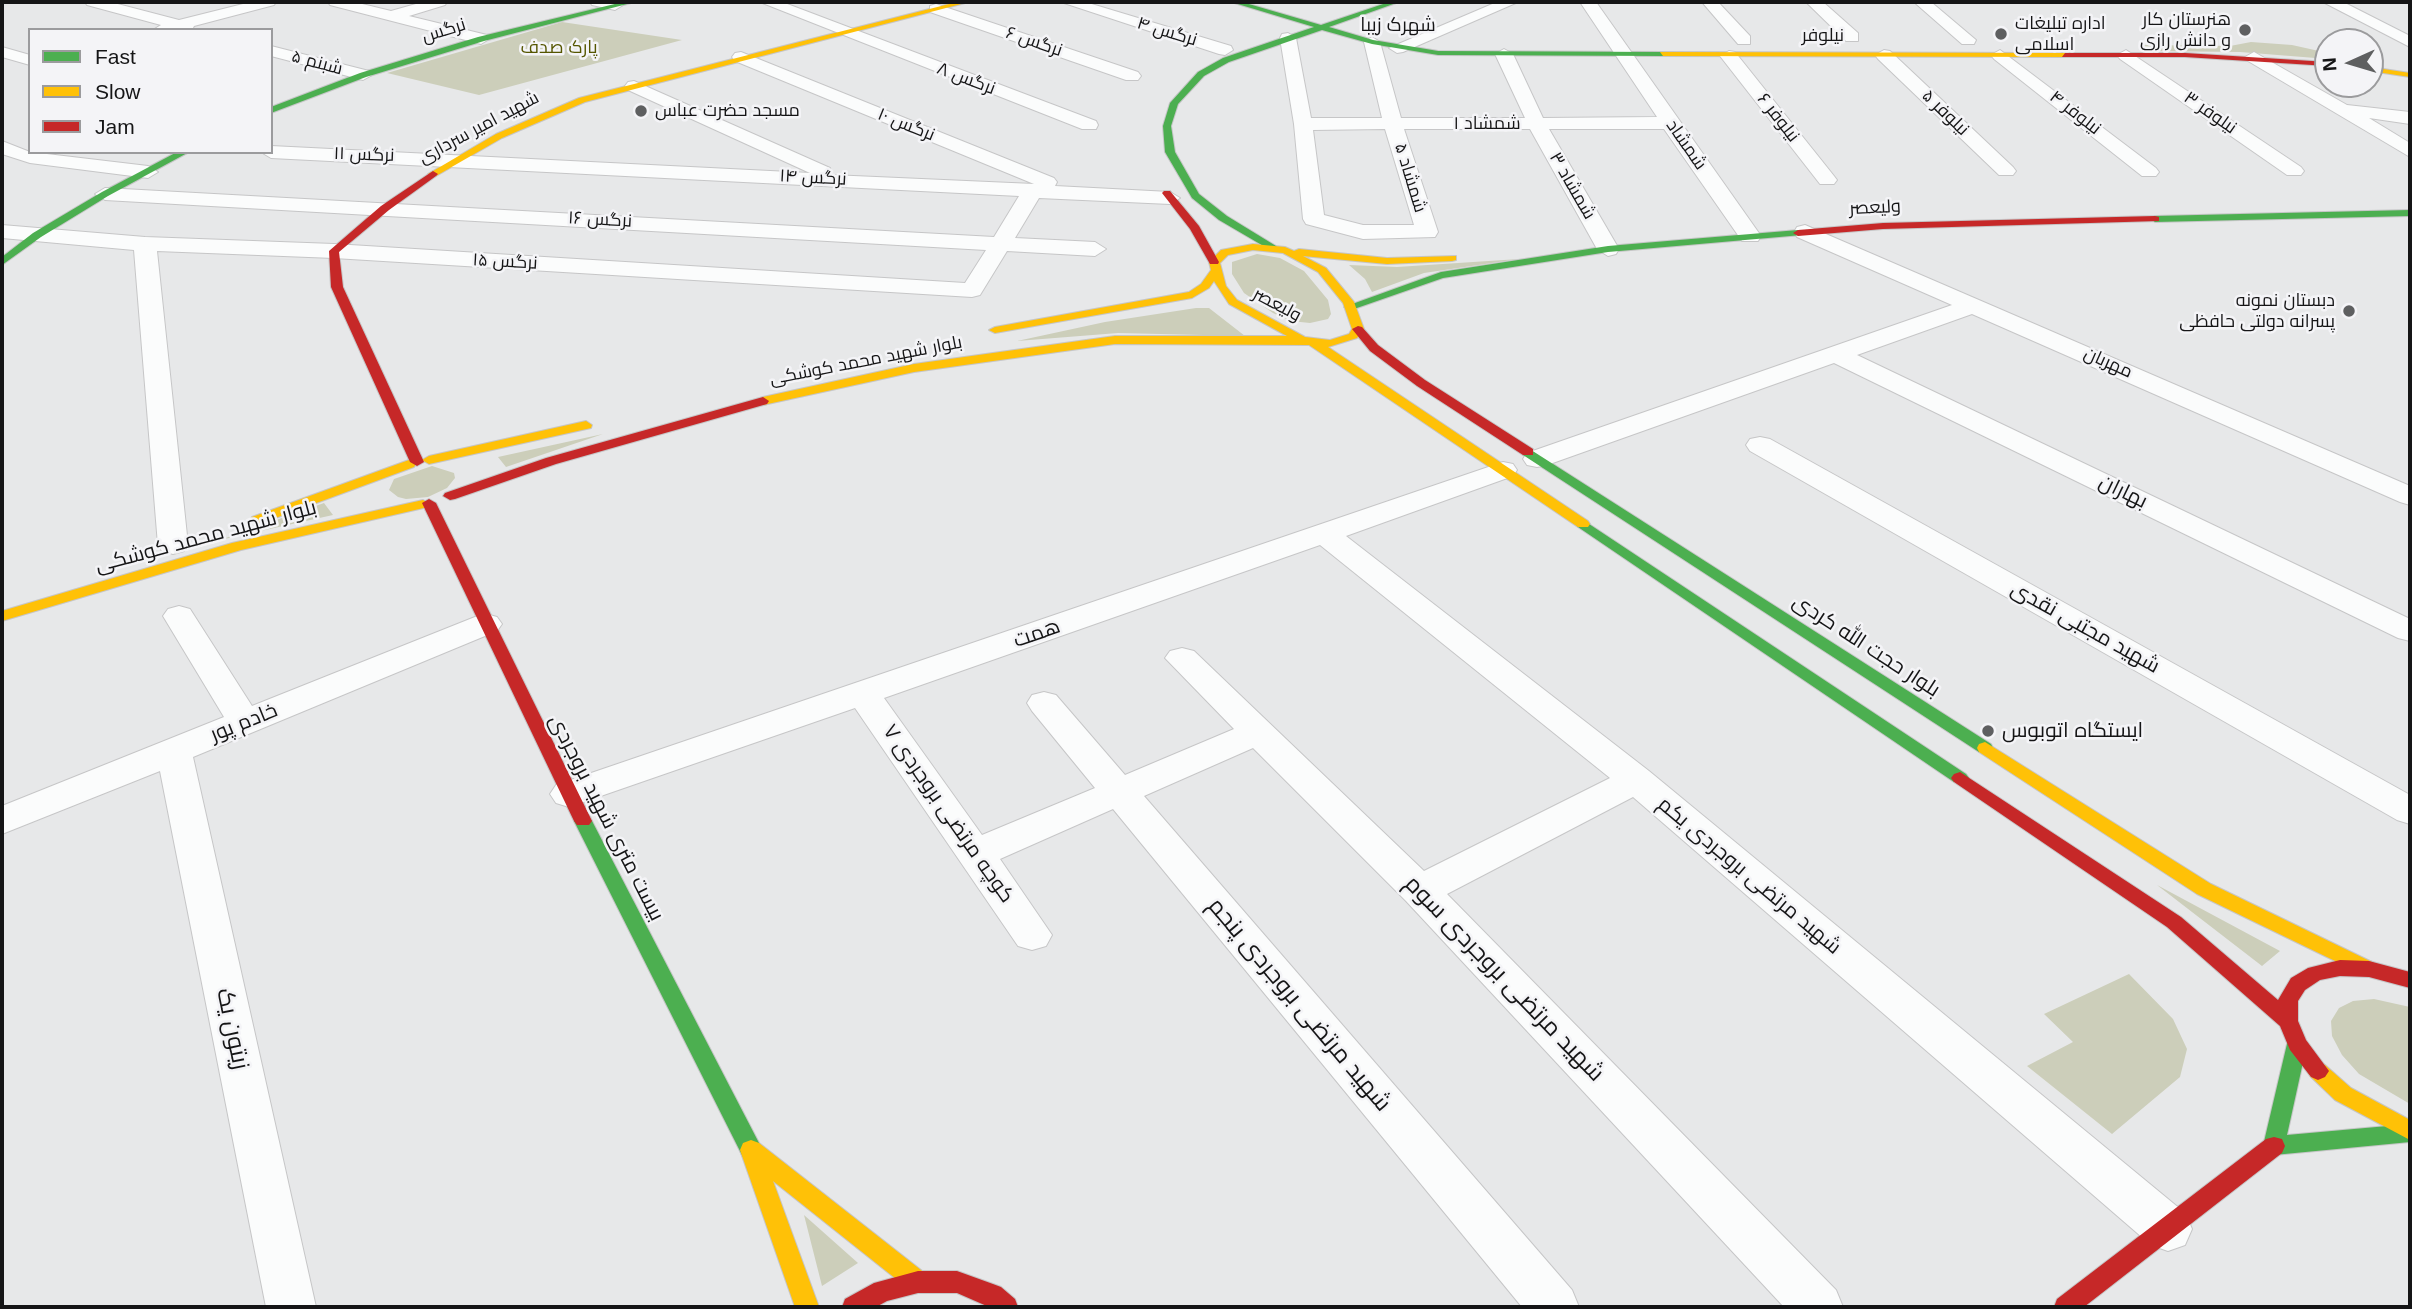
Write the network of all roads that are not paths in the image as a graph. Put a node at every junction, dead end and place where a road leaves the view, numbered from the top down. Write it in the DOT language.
graph roads {
  1 [pos="93,2"];
  2 [pos="268,2"];
  3 [pos="336,2"];
  4 [pos="439,2"];
  5 [pos="598,2"];
  6 [pos="768,2"];
  7 [pos="965,2"];
  8 [pos="1069,2"];
  9 [pos="1235,2"];
  10 [pos="1395,2"];
  11 [pos="1510,2"];
  12 [pos="1588,2"];
  13 [pos="1710,2"];
  14 [pos="1814,2"];
  15 [pos="1922,2"];
  16 [pos="2331,2"];
  17 [pos="623,4"];
  18 [pos="933,6"];
  19 [pos="1358,9"];
  20 [pos="391,16"];
  21 [pos="1472,18"];
  22 [pos="1315,24"];
  23 [pos="186,27"];
  24 [pos="843,32"];
  25 [pos="1480,36"];
  26 [pos="1852,37"];
  27 [pos="1288,38"];
  28 [pos="481,40"];
  29 [pos="1744,40"];
  30 [pos="1968,40"];
  31 [pos="1372,42"];
  32 [pos="2410,42"];
  33 [pos="1397,47"];
  34 [pos="1225,50"];
  35 [pos="2,52"];
  36 [pos="273,52"];
  37 [pos="1504,54"];
  38 [pos="1621,54"];
  39 [pos="1884,55"];
  40 [pos="2000,55"];
  41 [pos="2126,55"];
  42 [pos="1729,56"];
  43 [pos="741,57"];
  44 [pos="2254,57"];
  45 [pos="28,61"];
  46 [pos="28,63"];
  47 [pos="2314,63"];
  48 [pos="2384,71"];
  49 [pos="2,72"];
  50 [pos="362,75"];
  51 [pos="2410,75"];
  52 [pos="1132,76"];
  53 [pos="1174,78"];
  54 [pos="634,86"];
  55 [pos="2337,108"];
  56 [pos="273,109"];
  57 [pos="2410,118"];
  58 [pos="1671,123"];
  59 [pos="1303,124"];
  60 [pos="1393,124"];
  61 [pos="1537,124"];
  62 [pos="1089,125"];
  63 [pos="2,147"];
  64 [pos="2410,151"];
  65 [pos="273,152"];
  66 [pos="181,154"];
  67 [pos="457,159"];
  68 [pos="2006,171"];
  69 [pos="2294,171"];
  70 [pos="148,172"];
  71 [pos="2149,172"];
  72 [pos="1158,175"];
  73 [pos="841,180"];
  74 [pos="1827,180"];
  75 [pos="1033,190"];
  76 [pos="1071,192"];
  77 [pos="105,194"];
  78 [pos="1195,196"];
  79 [pos="1170,198"];
  80 [pos="385,208"];
  81 [pos="2410,213"];
  82 [pos="2,231"];
  83 [pos="1805,232"];
  84 [pos="37,235"];
  85 [pos="1750,236"];
  86 [pos="1001,243"];
  87 [pos="145,244"];
  88 [pos="1608,248"];
  89 [pos="1278,249"];
  90 [pos="1095,250"];
  91 [pos="334,251"];
  92 [pos="2,262"];
  93 [pos="1215,267"];
  94 [pos="1974,305"];
  95 [pos="1350,307"];
  96 [pos="1358,329"];
  97 [pos="981,333"];
  98 [pos="1201,341"];
  99 [pos="1308,342"];
  100 [pos="1836,354"];
  101 [pos="1265,356"];
  102 [pos="1317,367"];
  103 [pos="1368,378"];
  104 [pos="608,420"];
  105 [pos="1760,445"];
  106 [pos="1537,459"];
  107 [pos="419,462"];
  108 [pos="1503,470"];
  109 [pos="450,496"];
  110 [pos="2410,496"];
  111 [pos="426,504"];
  112 [pos="247,523"];
  113 [pos="1323,533"];
  114 [pos="173,545"];
  115 [pos="2,616"];
  116 [pos="179,616"];
  117 [pos="486,624"];
  118 [pos="2410,631"];
  119 [pos="1182,658"];
  120 [pos="863,694"];
  121 [pos="1044,703"];
  122 [pos="245,723"];
  123 [pos="1259,733"];
  124 [pos="174,751"];
  125 [pos="1636,780"];
  126 [pos="1118,790"];
  127 [pos="569,794"];
  128 [pos="2410,811"];
  129 [pos="2,821"];
  130 [pos="975,854"];
  131 [pos="1420,891"];
  132 [pos="1032,934"];
  133 [pos="2369,970"];
  134 [pos="2410,980"];
  135 [pos="2288,1021"];
  136 [pos="2297,1044"];
  137 [pos="2410,1132"];
  138 [pos="2274,1146"];
  139 [pos="751,1150"];
  140 [pos="2168,1229"];
  141 [pos="918,1282"];
  142 [pos="290,1307"];
  143 [pos="807,1307"];
  144 [pos="854,1307"];
  145 [pos="1006,1307"];
  146 [pos="1554,1307"];
  147 [pos="1818,1307"];
  148 [pos="2066,1307"];
  1 -- 23 [label="street"];
  2 -- 23 [label="street"];
  3 -- 20 [label="street"];
  4 -- 20 [label="street"];
  5 -- 17 [label="street"];
  6 -- 24 [label="street, نرگس ۸"];
  7 -- 18 [label="street, شهید امیر سرداری"];
  8 -- 34 [label="street, نرگس ۴"];
  9 -- 22 [label="street"];
  10 -- 19 [label="street"];
  11 -- 21 [label="street"];
  12 -- 38 [label="street, شمشاد"];
  13 -- 29 [label="street"];
  14 -- 26 [label="street"];
  15 -- 30 [label="street"];
  16 -- 32 [label="street"];
  17 -- 28 [label="street, نرگس"];
  18 -- 24 [label="street, شهید امیر سرداری"];
  18 -- 52 [label="street, نرگس ۶"];
  19 -- 22 [label="street"];
  20 -- 28 [label="street"];
  21 -- 25 [label="street"];
  21 -- 33 [label="street"];
  22 -- 27 [label="street"];
  22 -- 31 [label="street, نیلوفر"];
  22 -- 34 [label="street"];
  24 -- 43 [label="street, شهید امیر سرداری"];
  24 -- 62 [label="street, نرگس ۸"];
  27 -- 59 [label="street"];
  27 -- 78 [label="street"];
  28 -- 50 [label="street, نرگس"];
  31 -- 33 [label="street, نیلوفر"];
  31 -- 60 [label="street, شمشاد ۵"];
  33 -- 37 [label="street, نیلوفر"];
  34 -- 53 [label="street"];
  35 -- 45 [label="street"];
  36 -- 50 [label="street, شبنم ۵"];
  37 -- 38 [label="street, نیلوفر"];
  37 -- 61 [label="street, شمشاد ۳"];
  38 -- 42 [label="street, نیلوفر"];
  38 -- 58 [label="street, شمشاد"];
  39 -- 40 [label="street, نیلوفر"];
  39 -- 42 [label="street, نیلوفر"];
  39 -- 68 [label="street, نیلوفر ۵"];
  40 -- 41 [label="street, نیلوفر"];
  40 -- 71 [label="street, نیلوفر ۴"];
  41 -- 44 [label="street, نیلوفر"];
  41 -- 69 [label="street, نیلوفر ۳"];
  42 -- 74 [label="street, نیلوفر ۶"];
  43 -- 54 [label="street, شهید امیر سرداری"];
  43 -- 76 [label="street, نرگس ۱۰"];
  44 -- 47 [label="street, نیلوفر"];
  44 -- 55 [label="street"];
  46 -- 49 [label="street"];
  48 -- 51 [label="street"];
  50 -- 56 [label="street, نرگس"];
  54 -- 67 [label="street, شهید امیر سرداری"];
  54 -- 73 [label="street"];
  55 -- 57 [label="street"];
  55 -- 64 [label="street"];
  58 -- 61 [label="street, شمشاد ۱"];
  58 -- 85 [label="street, شمشاد"];
  59 -- 60 [label="street, شمشاد ۱"];
  59 -- 60 [label="street, شمشاد ۵"];
  60 -- 61 [label="street, شمشاد ۱"];
  61 -- 88 [label="street, شمشاد ۳"];
  63 -- 70 [label="street"];
  65 -- 67 [label="street, نرگس ۱۱"];
  66 -- 70 [label="street"];
  67 -- 73 [label="street, نرگس ۱۴"];
  67 -- 80 [label="street, شهید امیر سرداری"];
  70 -- 77 [label="street"];
  72 -- 79 [label="street, ولیعصر"];
  73 -- 75 [label="street, نرگس ۱۴"];
  75 -- 76 [label="street, نرگس ۱۴"];
  75 -- 86 [label="street"];
  76 -- 79 [label="street, نرگس ۱۴"];
  77 -- 80 [label="street, نرگس ۱۶"];
  77 -- 84 [label="street"];
  78 -- 79 [label="street"];
  78 -- 89 [label="street"];
  79 -- 93 [label="street, ولیعصر"];
  80 -- 86 [label="street, نرگس ۱۶"];
  80 -- 91 [label="street, شهید امیر سرداری"];
  81 -- 83 [label="street, ولیعصر"];
  82 -- 84 [label="street, نرگس ۱۵"];
  83 -- 85 [label="street, ولیعصر"];
  83 -- 94 [label="street, مهربان"];
  84 -- 87 [label="street, نرگس ۱۵"];
  84 -- 92 [label="street"];
  85 -- 88 [label="street, ولیعصر"];
  86 -- 90 [label="street, نرگس ۱۶"];
  86 -- 91 [label="street, نرگس ۱۵"];
  87 -- 91 [label="street, نرگس ۱۵"];
  87 -- 114 [label="street"];
  88 -- 89 [label="street"];
  88 -- 95 [label="street, ولیعصر"];
  89 -- 93 [label="street"];
  89 -- 95 [label="street"];
  91 -- 107 [label="street"];
  93 -- 97 [label="street, بلوار شهید محمد کوشکی"];
  93 -- 99 [label="street, ولیعصر"];
  94 -- 100 [label="street"];
  94 -- 110 [label="street, مهربان"];
  95 -- 96 [label="street"];
  96 -- 99 [label="street, ولیعصر"];
  96 -- 106 [label="street, بلوار حجت الله کردی"];
  98 -- 99 [label="street, بلوار شهید محمد کوشکی"];
  98 -- 101 [label="street"];
  98 -- 109 [label="street, بلوار شهید محمد کوشکی"];
  99 -- 103 [label="street"];
  100 -- 106 [label="street"];
  100 -- 118 [label="street, بهاران"];
  102 -- 103 [label="street"];
  103 -- 108 [label="street"];
  104 -- 107 [label="street, بلوار شهید محمد کوشکی"];
  105 -- 128 [label="street, شهید مجتبی نقدی"];
  106 -- 133 [label="street, بلوار حجت الله کردی"];
  107 -- 109 [label="street"];
  107 -- 111 [label="street"];
  107 -- 112 [label="street, بلوار شهید محمد کوشکی"];
  108 -- 113 [label="street, همت"];
  108 -- 135 [label="street"];
  109 -- 111 [label="street, بلوار شهید محمد کوشکی"];
  111 -- 115 [label="street, بلوار شهید محمد کوشکی"];
  111 -- 117 [label="street, بیست متری شهید بروجردی"];
  113 -- 120 [label="street, همت"];
  113 -- 125 [label="street, شهید مرتضی بروجردی یکم"];
  116 -- 122 [label="street"];
  117 -- 122 [label="street, خادم پور"];
  117 -- 127 [label="street, بیست متری شهید بروجردی"];
  119 -- 123 [label="street, شهید مرتضی بروجردی سوم"];
  120 -- 127 [label="street, همت"];
  120 -- 130 [label="street, کوچه مرتضی بروجردی ۷"];
  121 -- 126 [label="street, شهید مرتضی بروجردی پنجم"];
  122 -- 124 [label="street, خادم پور"];
  123 -- 126 [label="street"];
  123 -- 131 [label="street, شهید مرتضی بروجردی سوم"];
  124 -- 129 [label="street, خادم پور"];
  124 -- 142 [label="street, زیتون یک"];
  125 -- 131 [label="street"];
  125 -- 140 [label="street, شهید مرتضی بروجردی یکم"];
  126 -- 130 [label="street"];
  126 -- 146 [label="street, شهید مرتضی بروجردی پنجم"];
  127 -- 139 [label="street, بیست متری شهید بروجردی"];
  130 -- 132 [label="street, کوچه مرتضی بروجردی ۷"];
  131 -- 147 [label="street, شهید مرتضی بروجردی سوم"];
  133 -- 134 [label="street"];
  133 -- 135 [label="street"];
  135 -- 136 [label="street"];
  136 -- 137 [label="street"];
  136 -- 138 [label="street"];
  137 -- 138 [label="street"];
  138 -- 140 [label="street"];
  139 -- 141 [label="street, بیست متری شهید بروجردی"];
  139 -- 143 [label="street, بیست متری شهید بروجردی"];
  140 -- 148 [label="street"];
  141 -- 144 [label="street"];
  141 -- 145 [label="street"];
}
